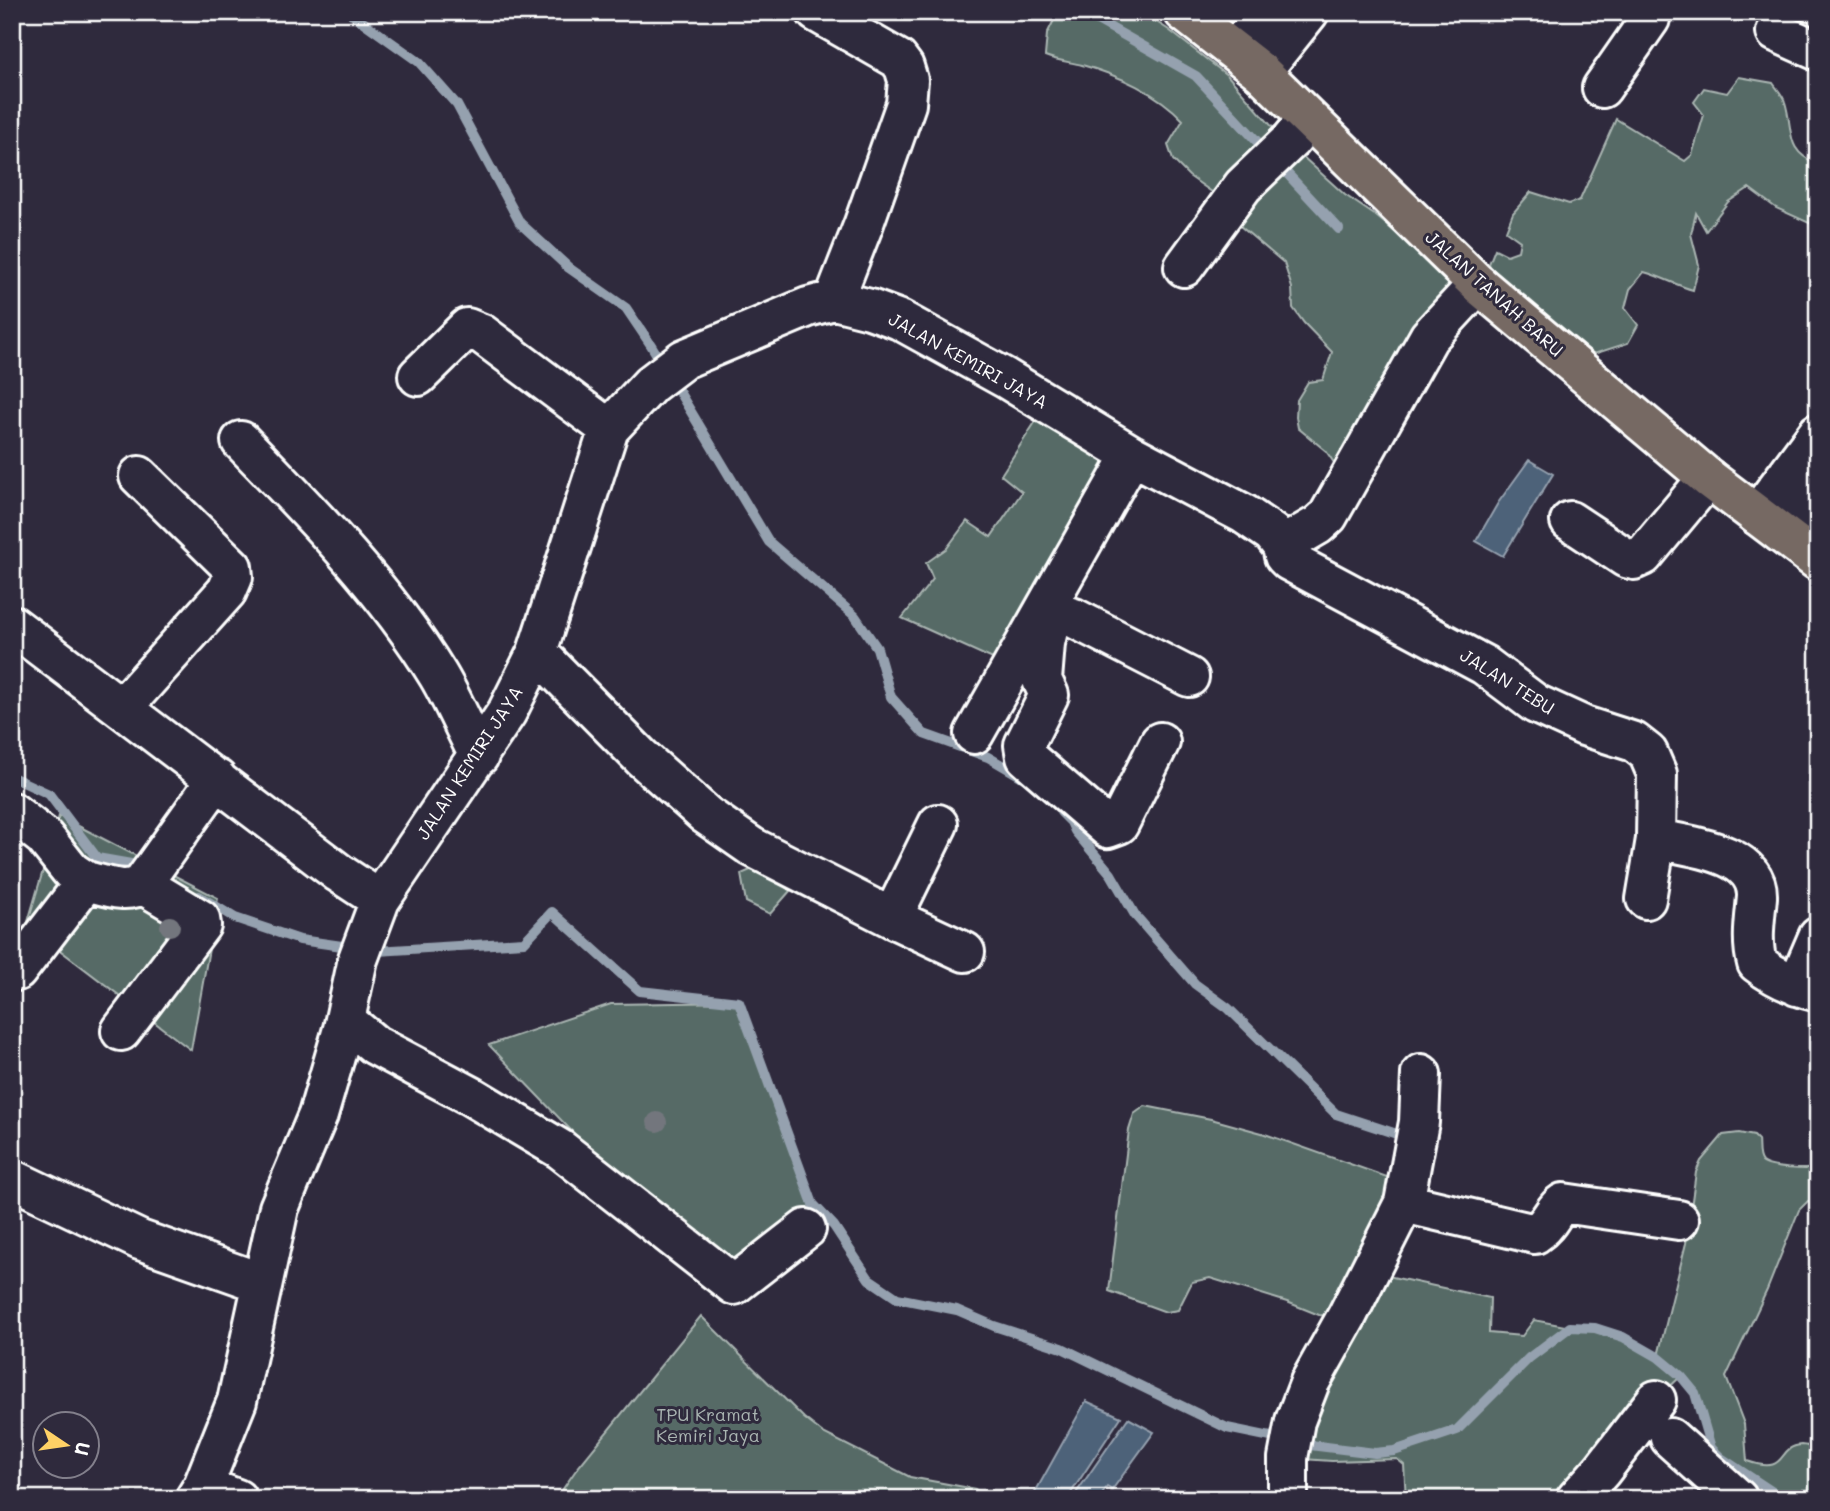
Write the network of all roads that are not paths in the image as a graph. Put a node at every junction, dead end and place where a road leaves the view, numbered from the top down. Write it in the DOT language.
graph roads {
  1 [pos="816,12"];
  2 [pos="1184,12"];
  3 [pos="1268,12"];
  4 [pos="1309,12"];
  5 [pos="1651,12"];
  6 [pos="1776,32"];
  7 [pos="1818,51"];
  8 [pos="1248,61"];
  9 [pos="1602,88"];
  10 [pos="1300,129"];
  11 [pos="1184,267"];
  12 [pos="1473,288"];
  13 [pos="834,300"];
  14 [pos="418,376"];
  15 [pos="609,429"];
  16 [pos="1818,433"];
  17 [pos="241,441"];
  18 [pos="1132,455"];
  19 [pos="139,476"];
  20 [pos="1818,482"];
  21 [pos="1702,485"];
  22 [pos="1570,521"];
  23 [pos="1769,524"];
  24 [pos="1282,546"];
  25 [pos="1818,561"];
  26 [pos="1046,609"];
  27 [pos="12,625"];
  28 [pos="537,652"];
  29 [pos="1189,677"];
  30 [pos="122,708"];
  31 [pos="974,734"];
  32 [pos="1160,742"];
  33 [pos="479,756"];
  34 [pos="217,779"];
  35 [pos="12,812"];
  36 [pos="938,824"];
  37 [pos="1657,839"];
  38 [pos="149,875"];
  39 [pos="86,881"];
  40 [pos="1646,899"];
  41 [pos="380,900"];
  42 [pos="892,918"];
  43 [pos="1818,937"];
  44 [pos="965,952"];
  45 [pos="17,971"];
  46 [pos="1807,989"];
  47 [pos="121,1031"];
  48 [pos="354,1032"];
  49 [pos="1421,1074"];
  50 [pos="12,1179"];
  51 [pos="1404,1203"];
  52 [pos="1679,1220"];
  53 [pos="806,1229"];
  54 [pos="262,1283"];
  55 [pos="1656,1400"];
  56 [pos="1670,1438"];
  57 [pos="212,1494"];
  58 [pos="1288,1499"];
  59 [pos="1576,1499"];
  60 [pos="1738,1499"];
  1 -- 13 [label="street"];
  2 -- 8 [label="main road, JALAN TANAH BARU"];
  3 -- 8 [label="street"];
  4 -- 8 [label="street"];
  5 -- 9 [label="street"];
  6 -- 7 [label="street"];
  8 -- 10 [label="main road, JALAN TANAH BARU"];
  10 -- 11 [label="street"];
  10 -- 12 [label="main road, JALAN TANAH BARU"];
  12 -- 21 [label="main road, JALAN TANAH BARU"];
  12 -- 24 [label="street"];
  13 -- 15 [label="street, JALAN KEMIRI JAYA"];
  13 -- 18 [label="street, JALAN KEMIRI JAYA"];
  14 -- 15 [label="street"];
  15 -- 28 [label="street, JALAN KEMIRI JAYA"];
  16 -- 23 [label="street"];
  17 -- 33 [label="street"];
  18 -- 24 [label="street, JALAN KEMIRI JAYA"];
  18 -- 26 [label="street"];
  19 -- 30 [label="street"];
  20 -- 23 [label="street"];
  21 -- 22 [label="street"];
  21 -- 23 [label="main road, JALAN TANAH BARU"];
  23 -- 25 [label="main road, JALAN TANAH BARU"];
  24 -- 37 [label="street, JALAN TEBU"];
  26 -- 29 [label="street"];
  26 -- 31 [label="street"];
  26 -- 32 [label="street"];
  27 -- 30 [label="street"];
  28 -- 33 [label="street, JALAN KEMIRI JAYA"];
  28 -- 42 [label="street"];
  30 -- 34 [label="street"];
  33 -- 41 [label="street, JALAN KEMIRI JAYA"];
  34 -- 38 [label="street"];
  34 -- 41 [label="street"];
  35 -- 39 [label="street"];
  36 -- 42 [label="street"];
  37 -- 40 [label="street, JALAN TEBU"];
  37 -- 46 [label="street"];
  38 -- 39 [label="street"];
  38 -- 47 [label="street"];
  39 -- 45 [label="street"];
  41 -- 48 [label="street, JALAN KEMIRI JAYA"];
  42 -- 44 [label="street"];
  43 -- 46 [label="street"];
  48 -- 53 [label="street"];
  48 -- 54 [label="street, JALAN KEMIRI JAYA"];
  49 -- 51 [label="street"];
  50 -- 54 [label="street"];
  51 -- 52 [label="street"];
  51 -- 58 [label="street"];
  54 -- 57 [label="street, JALAN KEMIRI JAYA"];
  55 -- 59 [label="street"];
  56 -- 60 [label="street"];
}
